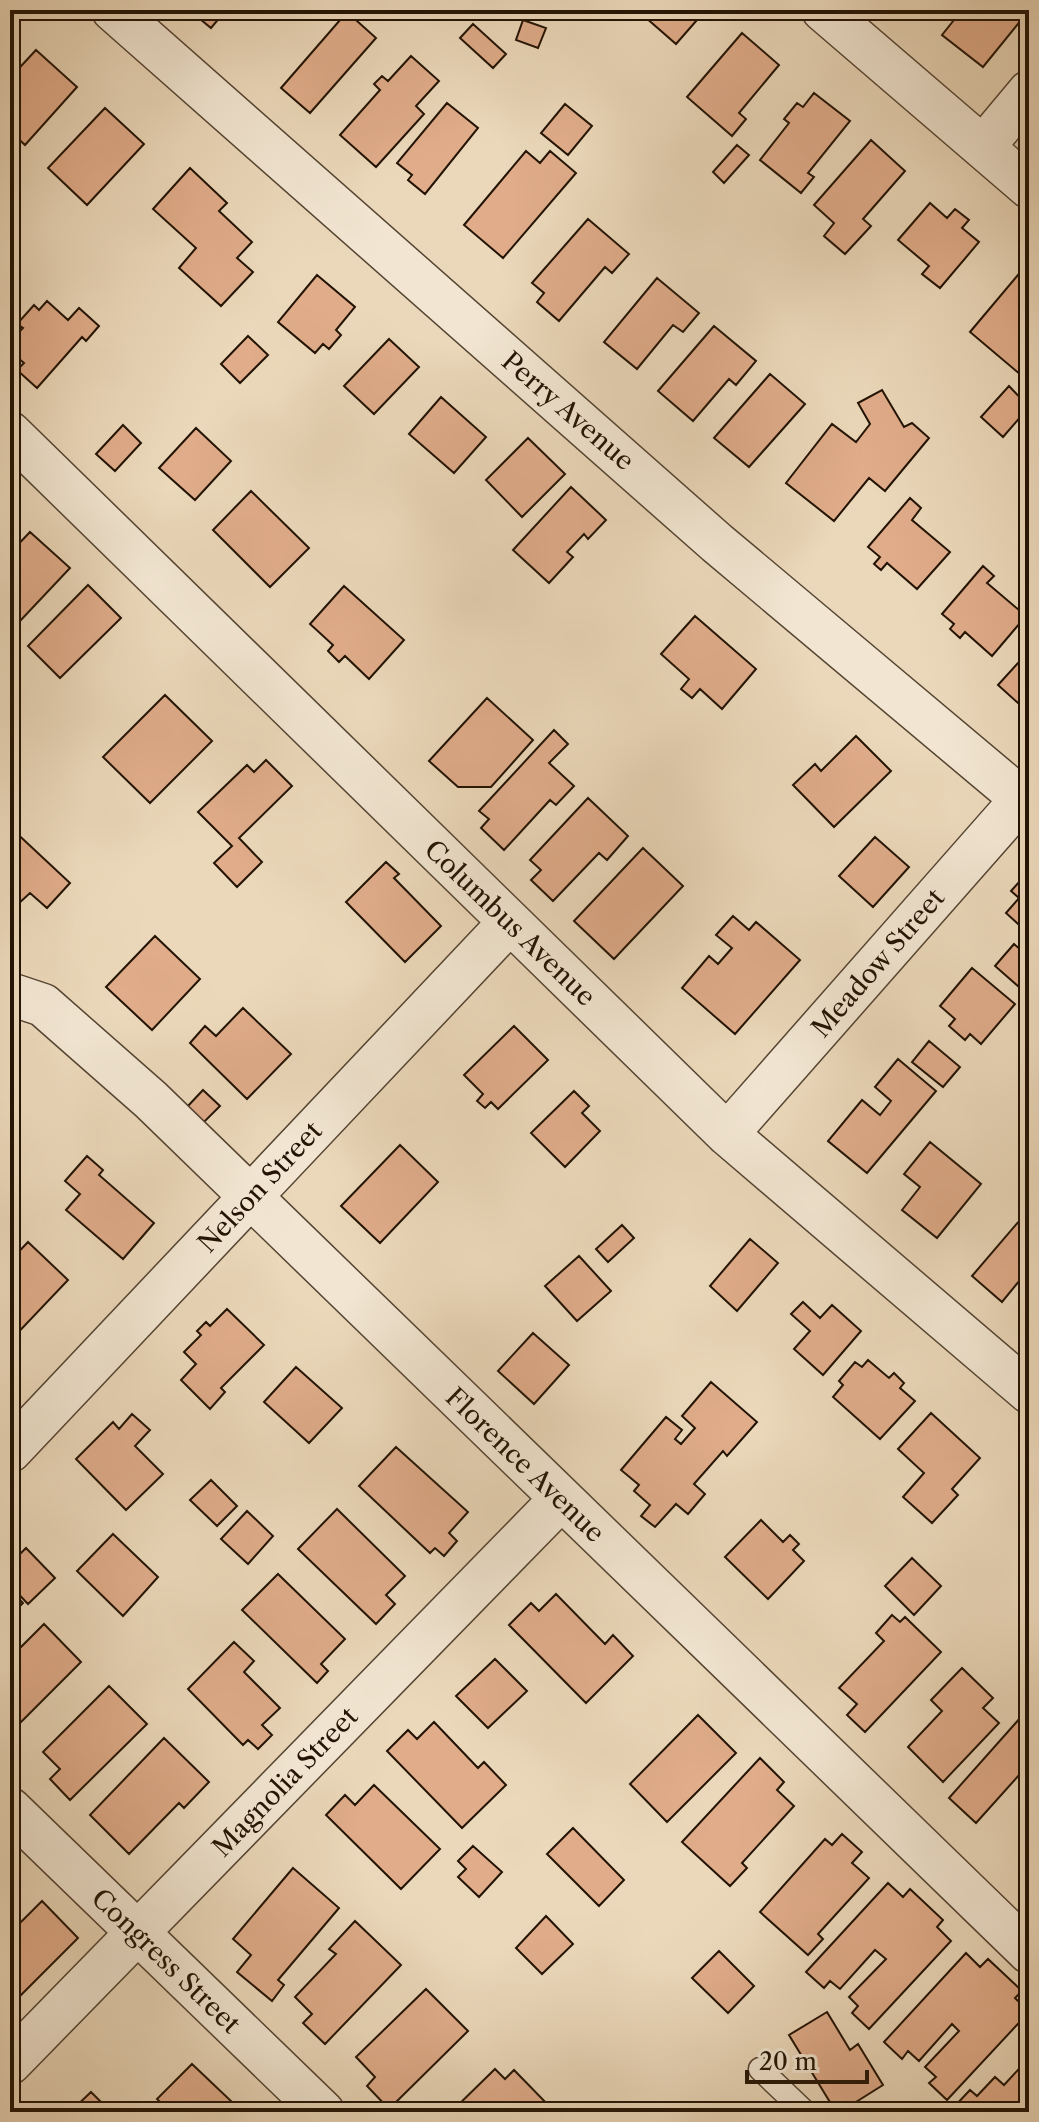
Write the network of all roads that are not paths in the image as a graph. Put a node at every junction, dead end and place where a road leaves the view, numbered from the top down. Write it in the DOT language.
graph roads {
  1 [pos="113,10"];
  2 [pos="823,10"];
  3 [pos="1029,92"];
  4 [pos="983,147"];
  5 [pos="1029,187"];
  6 [pos="10,433"];
  7 [pos="1027,799"];
  8 [pos="510,922"];
  9 [pos="10,994"];
  10 [pos="727,1134"];
  11 [pos="250,1198"];
  12 [pos="1029,1392"];
  13 [pos="10,1451"];
  14 [pos="560,1500"];
  15 [pos="10,1809"];
  16 [pos="137,1933"];
  17 [pos="1029,1952"];
  18 [pos="10,2063"];
  19 [pos="760,2069"];
  20 [pos="323,2112"];
  21 [pos="805,2112"];
  1 -- 7 [label="street, Perry Avenue"];
  2 -- 4 [label="street"];
  3 -- 4 [label="street"];
  4 -- 5 [label="street"];
  6 -- 8 [label="street, Columbus Avenue"];
  7 -- 10 [label="street, Meadow Street"];
  8 -- 10 [label="street, Columbus Avenue"];
  8 -- 11 [label="street, Nelson Street"];
  9 -- 11 [label="street, Florence Avenue"];
  10 -- 12 [label="street, Columbus Avenue"];
  11 -- 13 [label="street, Nelson Street"];
  11 -- 14 [label="street, Florence Avenue"];
  14 -- 16 [label="street, Magnolia Street"];
  14 -- 17 [label="street, Florence Avenue"];
  15 -- 16 [label="street, Congress Street"];
  16 -- 18 [label="street, Magnolia Street"];
  16 -- 20 [label="street, Congress Street"];
  19 -- 21 [label="lane"];
}
